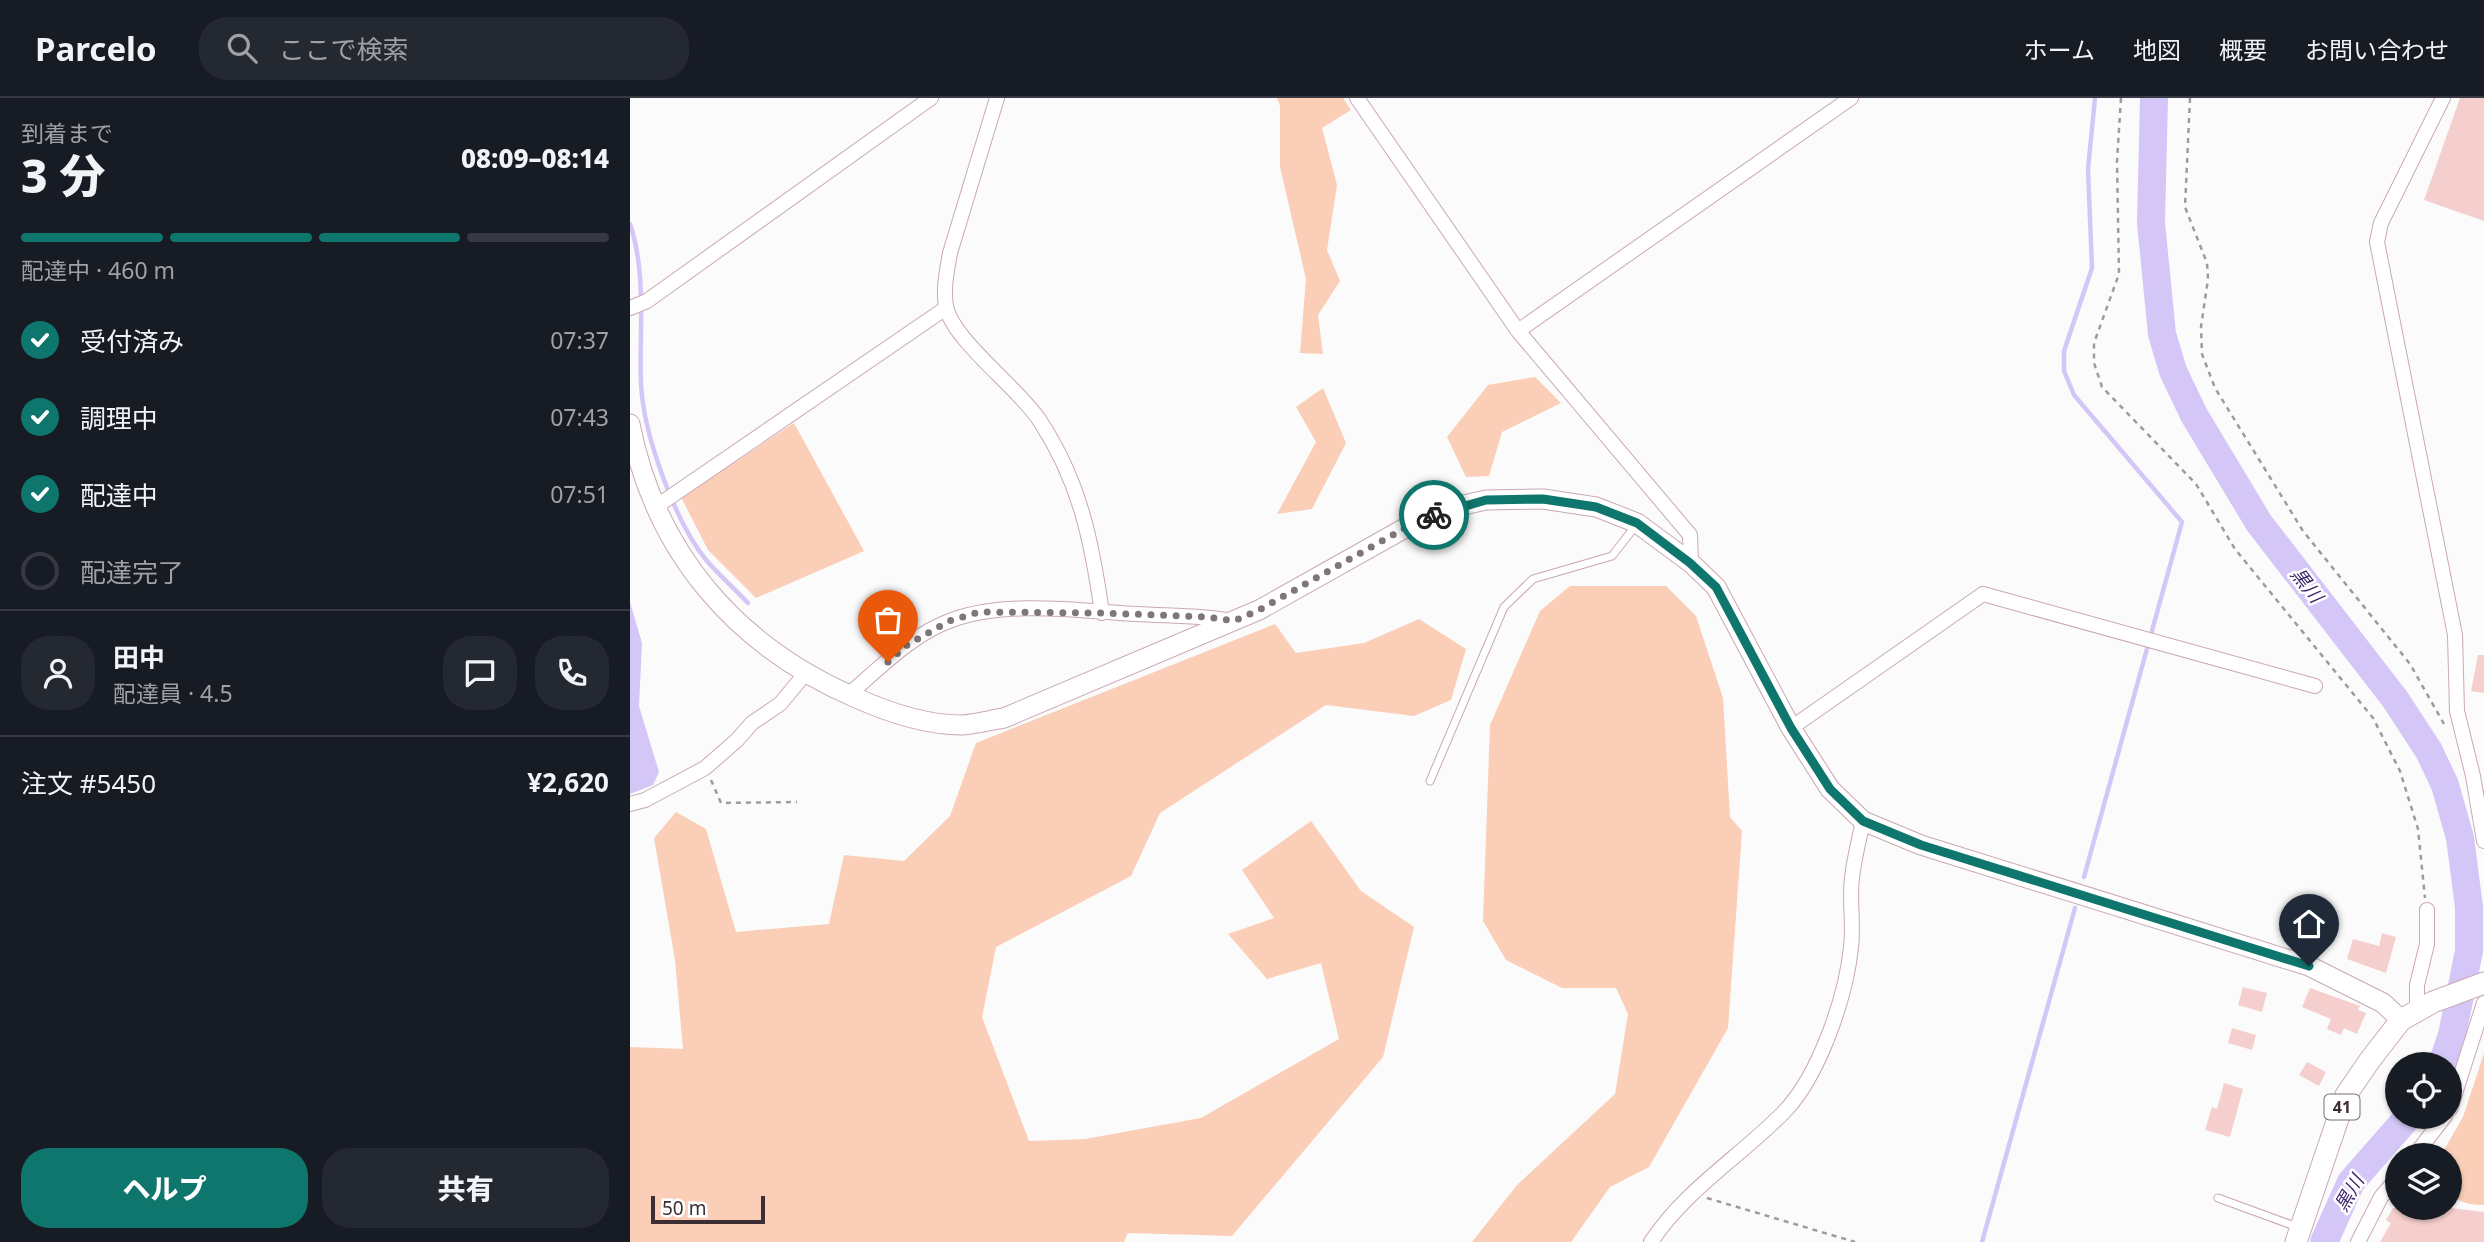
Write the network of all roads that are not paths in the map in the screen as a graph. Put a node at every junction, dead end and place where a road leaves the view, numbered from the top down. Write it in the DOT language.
graph roads {
  1 [pos="931,98"];
  2 [pos="997,98"];
  3 [pos="1357,98"];
  4 [pos="1851,98"];
  5 [pos="2443,98"];
  6 [pos="630,308"];
  7 [pos="946,308"];
  8 [pos="1518,331"];
  9 [pos="630,424"];
  10 [pos="654,508"];
  11 [pos="1637,523"];
  12 [pos="1690,563"];
  13 [pos="1102,613"];
  14 [pos="1234,621"];
  15 [pos="805,674"];
  16 [pos="2315,686"];
  17 [pos="848,695"];
  18 [pos="1791,728"];
  19 [pos="1430,780"];
  20 [pos="630,804"];
  21 [pos="1863,821"];
  22 [pos="2484,841"];
  23 [pos="2427,910"];
  24 [pos="2483,990"];
  25 [pos="2417,1011"];
  26 [pos="2462,1066"];
  27 [pos="2435,1129"];
  28 [pos="2424,1143"];
  29 [pos="2385,1193"];
  30 [pos="2218,1198"];
  31 [pos="2298,1235"];
  32 [pos="1651,1242"];
  33 [pos="2358,1242"];
  1 -- 6 [label="street"];
  2 -- 7 [label="street"];
  3 -- 8 [label="street"];
  4 -- 8 [label="street"];
  5 -- 22 [label="street"];
  7 -- 10 [label="street"];
  7 -- 13 [label="street"];
  8 -- 12 [label="street"];
  9 -- 10 [label="street"];
  10 -- 15 [label="street"];
  11 -- 12 [label="street"];
  11 -- 14 [label="street"];
  11 -- 19 [label="lane"];
  12 -- 18 [label="street"];
  13 -- 14 [label="street"];
  13 -- 17 [label="street"];
  14 -- 17 [label="street"];
  15 -- 17 [label="street"];
  15 -- 20 [label="street"];
  16 -- 18 [label="street"];
  18 -- 21 [label="street"];
  21 -- 25 [label="street"];
  21 -- 32 [label="street"];
  23 -- 25 [label="street"];
  24 -- 25 [label="main road"];
  24 -- 26 [label="street"];
  25 -- 31 [label="main road, 41"];
  27 -- 28 [label="street"];
  29 -- 33 [label="street"];
  30 -- 31 [label="lane"];
}
